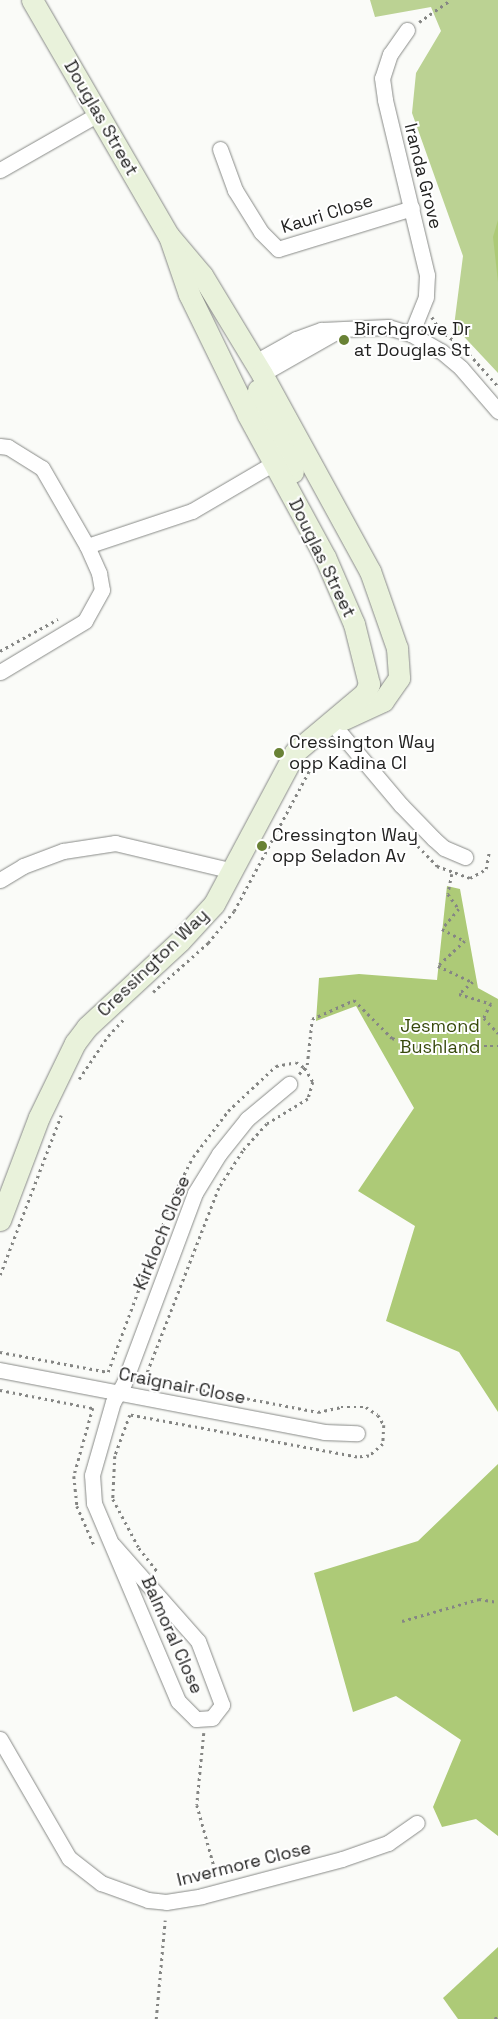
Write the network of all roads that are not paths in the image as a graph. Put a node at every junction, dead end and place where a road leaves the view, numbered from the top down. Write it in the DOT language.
graph roads {
  1 [pos="32,0"];
  2 [pos="406,30"];
  3 [pos="98,114"];
  4 [pos="220,149"];
  5 [pos="0,170"];
  6 [pos="412,208"];
  7 [pos="169,236"];
  8 [pos="188,294"];
  9 [pos="411,334"];
  10 [pos="257,369"];
  11 [pos="498,411"];
  12 [pos="0,446"];
  13 [pos="274,463"];
  14 [pos="87,546"];
  15 [pos="326,557"];
  16 [pos="0,672"];
  17 [pos="331,722"];
  18 [pos="465,856"];
  19 [pos="233,871"];
  20 [pos="0,880"];
  21 [pos="289,1084"];
  22 [pos="0,1220"];
  23 [pos="0,1370"];
  24 [pos="118,1392"];
  25 [pos="357,1434"];
  26 [pos="113,1546"];
  27 [pos="0,1739"];
  28 [pos="417,1823"];
  1 -- 3 [label="street, Douglas Street"];
  2 -- 6 [label="street, Iranda Grove"];
  3 -- 5 [label="street"];
  3 -- 7 [label="street, Douglas Street"];
  4 -- 6 [label="street, Kauri Close"];
  6 -- 9 [label="street, Iranda Grove"];
  7 -- 8 [label="street, Douglas Street"];
  7 -- 10 [label="street, Douglas Street"];
  8 -- 10 [label="street"];
  8 -- 13 [label="street, Douglas Street"];
  9 -- 10 [label="street"];
  9 -- 11 [label="street"];
  10 -- 15 [label="street"];
  10 -- 17 [label="street, Douglas Street"];
  12 -- 14 [label="street"];
  13 -- 14 [label="street"];
  13 -- 15 [label="street, Douglas Street"];
  14 -- 16 [label="street"];
  15 -- 17 [label="street, Douglas Street"];
  17 -- 18 [label="street"];
  17 -- 19 [label="street, Cressington Way"];
  19 -- 20 [label="street"];
  19 -- 22 [label="street, Cressington Way"];
  21 -- 24 [label="street, Kirkloch Close"];
  23 -- 24 [label="street, Craignair Close"];
  24 -- 25 [label="street, Craignair Close"];
  24 -- 26 [label="street, Balmoral Close"];
  26 -- 26 [label="street, Balmoral Close"];
  27 -- 28 [label="street, Invermore Close"];
}
